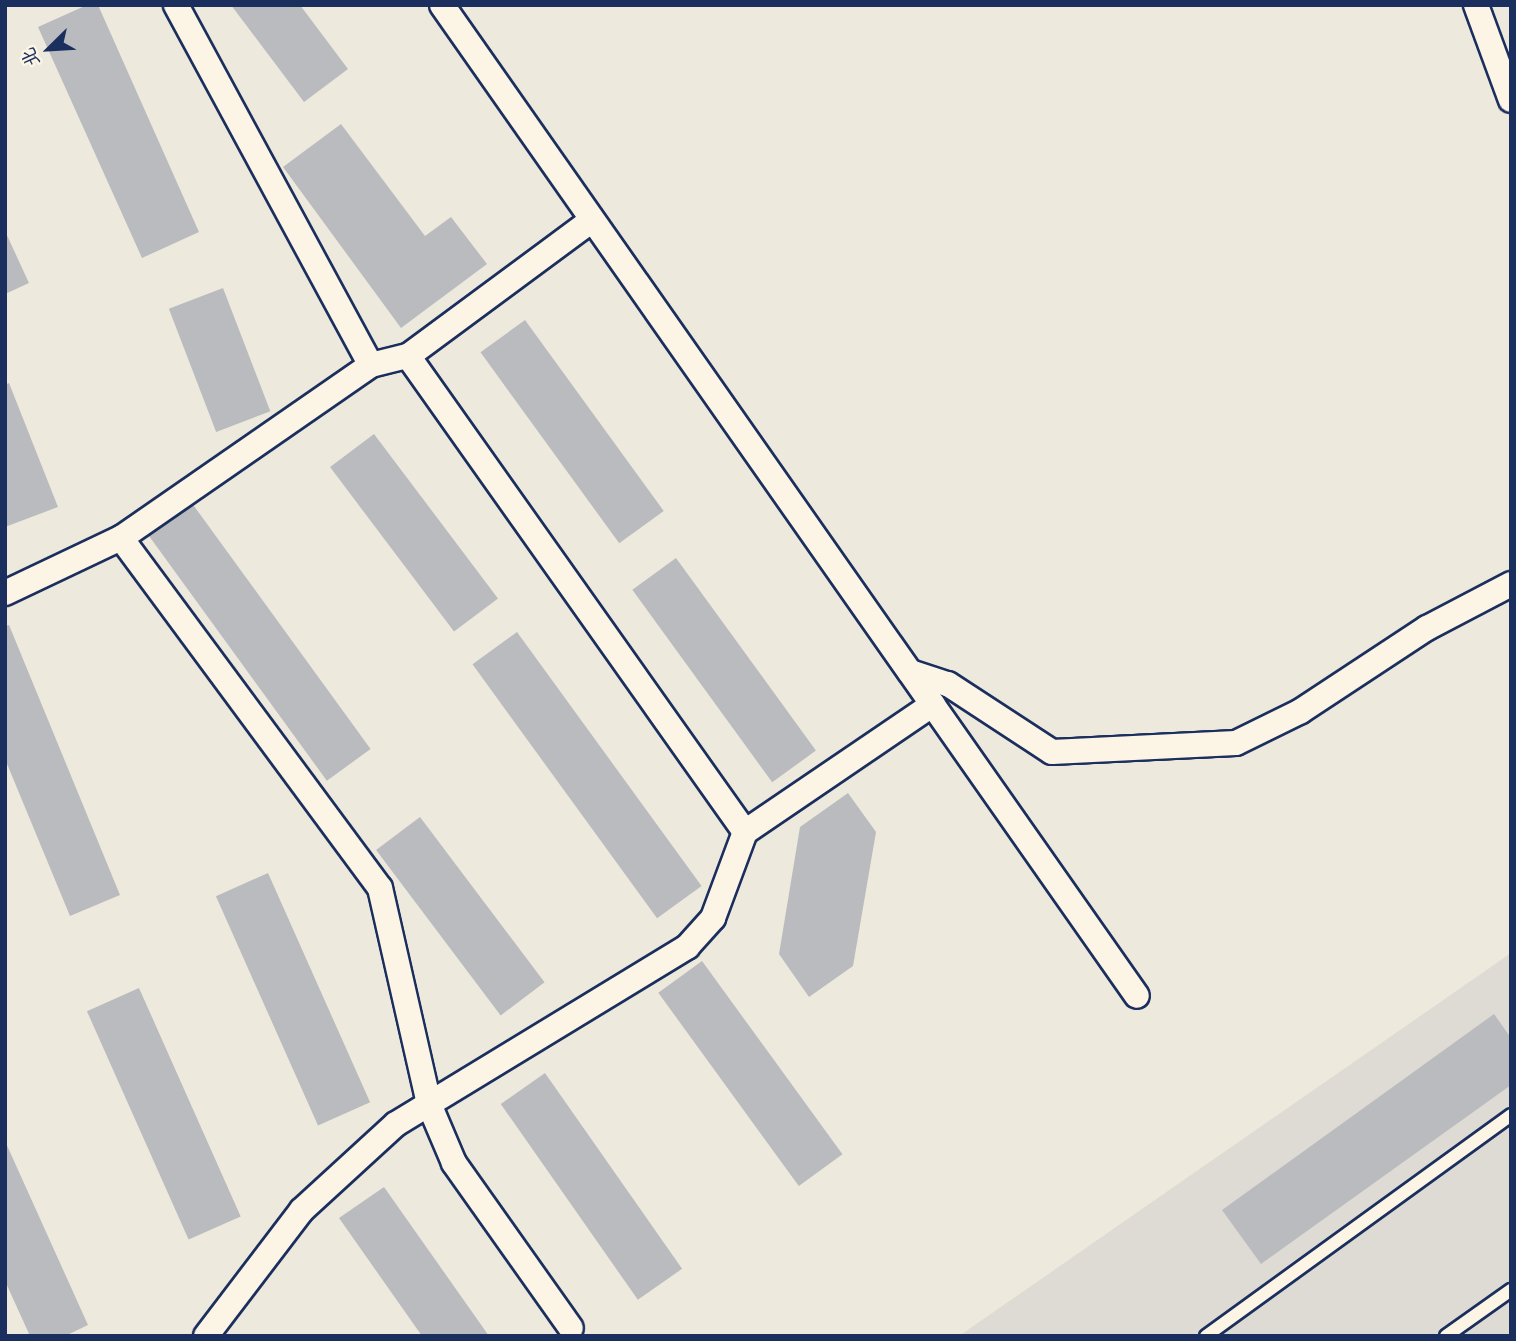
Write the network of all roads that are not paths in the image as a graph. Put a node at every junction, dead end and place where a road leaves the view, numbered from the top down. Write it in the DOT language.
graph roads {
  1 [pos="176,5"];
  2 [pos="442,5"];
  3 [pos="1476,5"];
  4 [pos="1511,100"];
  5 [pos="592,220"];
  6 [pos="408,356"];
  7 [pos="371,365"];
  8 [pos="121,538"];
  9 [pos="5,571"];
  10 [pos="32,580"];
  11 [pos="1511,584"];
  12 [pos="5,593"];
  13 [pos="910,672"];
  14 [pos="933,704"];
  15 [pos="745,832"];
  16 [pos="1137,996"];
  17 [pos="429,1104"];
  18 [pos="1511,1115"];
  19 [pos="1511,1290"];
  20 [pos="570,1328"];
  21 [pos="206,1336"];
  22 [pos="1206,1336"];
  23 [pos="1446,1336"];
  1 -- 7 [label="street"];
  2 -- 5 [label="street"];
  3 -- 4 [label="street"];
  5 -- 6 [label="street"];
  5 -- 13 [label="street"];
  6 -- 7 [label="street"];
  6 -- 15 [label="street"];
  7 -- 8 [label="street"];
  8 -- 10 [label="street"];
  8 -- 17 [label="street"];
  9 -- 10 [label="street"];
  10 -- 12 [label="street"];
  11 -- 13 [label="street"];
  13 -- 14 [label="street"];
  14 -- 15 [label="street"];
  14 -- 16 [label="street"];
  15 -- 17 [label="street"];
  17 -- 20 [label="street"];
  17 -- 21 [label="street"];
  18 -- 22 [label="lane"];
  19 -- 23 [label="lane"];
}
